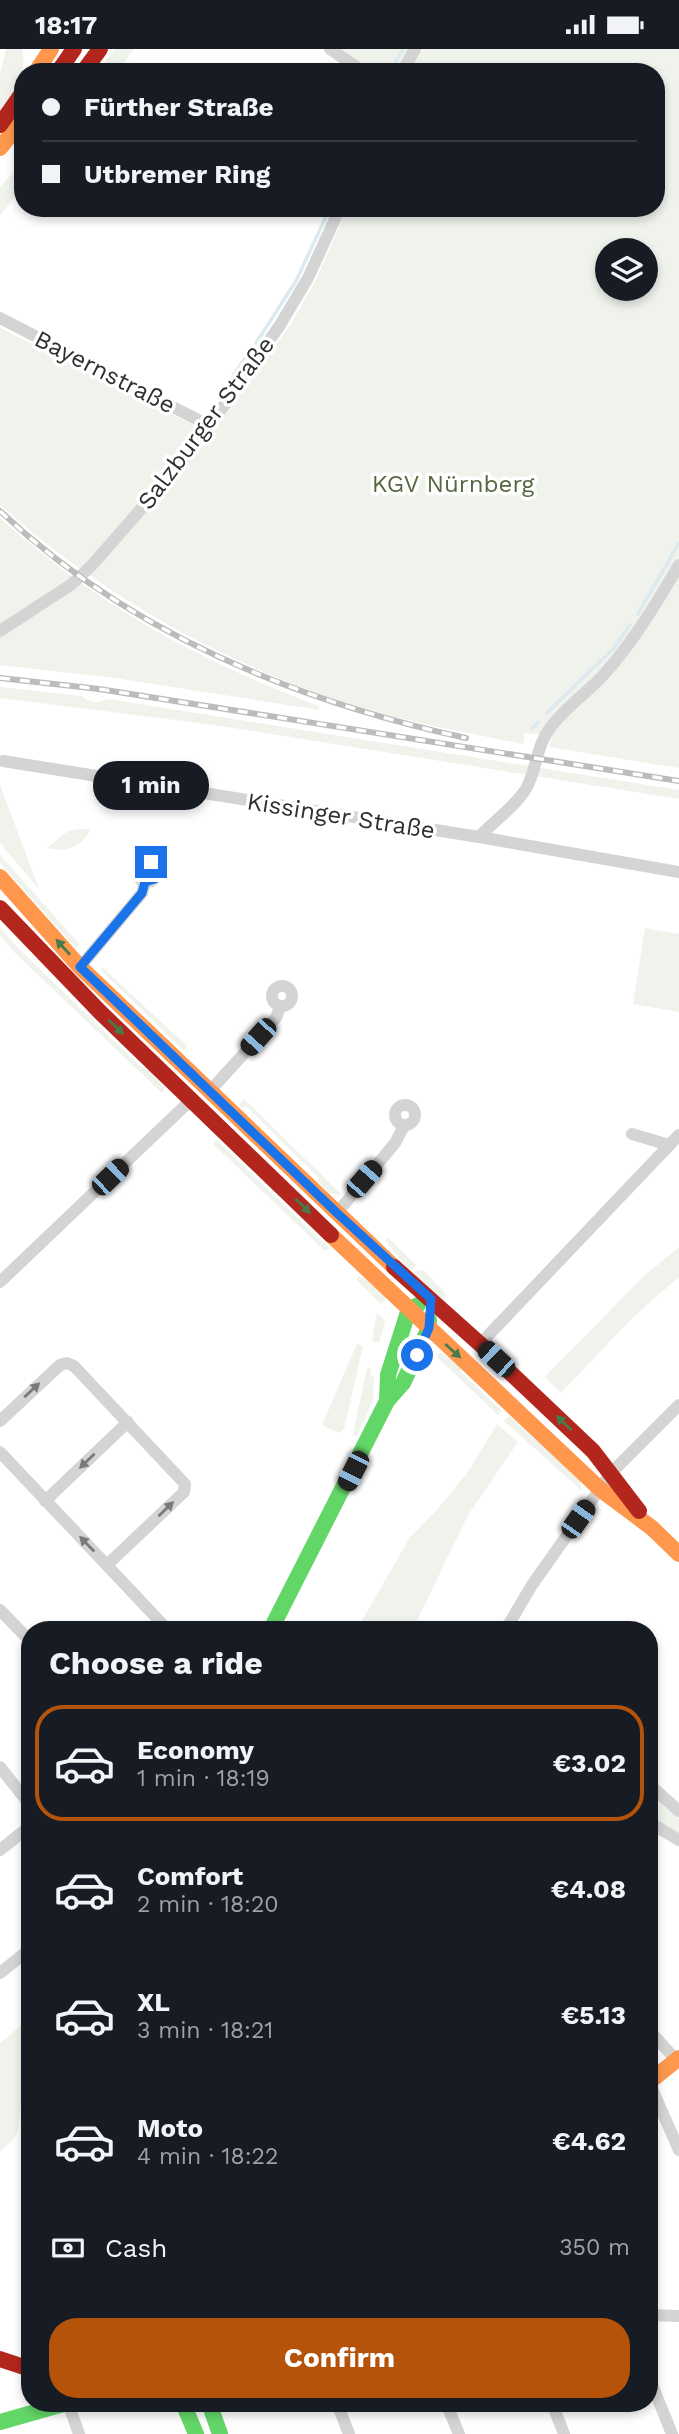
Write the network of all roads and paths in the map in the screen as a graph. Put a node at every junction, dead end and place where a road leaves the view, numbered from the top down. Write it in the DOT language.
graph roads {
  1 [pos="330,49"];
  2 [pos="351,63"];
  3 [pos="14,105"];
  4 [pos="0,125"];
  5 [pos="14,130"];
  6 [pos="0,148"];
  7 [pos="14,153"];
  8 [pos="0,168"];
  9 [pos="336,217"];
  10 [pos="0,319"];
  11 [pos="210,426"];
  12 [pos="679,565"];
  13 [pos="0,631"];
  14 [pos="1,758"];
  15 [pos="479,837"];
  16 [pos="679,872"];
  17 [pos="0,877"];
  18 [pos="145,882"];
  19 [pos="0,908"];
  20 [pos="80,967"];
  21 [pos="280,1007"];
  22 [pos="211,1091"];
  23 [pos="191,1100"];
  24 [pos="404,1126"];
  25 [pos="632,1134"];
  26 [pos="679,1135"];
  27 [pos="669,1145"];
  28 [pos="337,1213"];
  29 [pos="0,1282"];
  30 [pos="431,1299"];
  31 [pos="409,1309"];
  32 [pos="429,1328"];
  33 [pos="480,1344"];
  34 [pos="387,1401"];
  35 [pos="679,1405"];
  36 [pos="0,1421"];
  37 [pos="128,1422"];
  38 [pos="0,1452"];
  39 [pos="611,1473"];
  40 [pos="600,1489"];
  41 [pos="45,1501"];
  42 [pos="652,1528"];
  43 [pos="679,1554"];
  44 [pos="107,1565"];
  45 [pos="0,1610"];
  46 [pos="160,1621"];
  47 [pos="275,1621"];
  48 [pos="511,1621"];
  49 [pos="21,1632"];
  50 [pos="0,1767"];
  51 [pos="658,1792"];
  52 [pos="21,1794"];
  53 [pos="679,1811"];
  54 [pos="658,1827"];
  55 [pos="21,1833"];
  56 [pos="679,1840"];
  57 [pos="0,1850"];
  58 [pos="21,1956"];
  59 [pos="0,1973"];
  60 [pos="658,2038"];
  61 [pos="678,2059"];
  62 [pos="658,2075"];
  63 [pos="658,2102"];
  64 [pos="679,2150"];
  65 [pos="658,2315"];
  66 [pos="679,2316"];
  67 [pos="0,2359"];
  68 [pos="21,2366"];
  69 [pos="658,2399"];
  70 [pos="36,2412"];
  71 [pos="71,2412"];
  72 [pos="187,2412"];
  73 [pos="212,2412"];
  74 [pos="340,2412"];
  75 [pos="450,2412"];
  76 [pos="555,2412"];
  77 [pos="0,2422"];
  78 [pos="79,2434"];
  79 [pos="197,2434"];
  80 [pos="220,2434"];
  81 [pos="349,2434"];
  82 [pos="459,2434"];
  83 [pos="564,2434"];
  84 [pos="672,2434"];
  1 -- 2 [label="street"];
  3 -- 4 [label="main road"];
  5 -- 6 [label="main road"];
  7 -- 8 [label="main road"];
  9 -- 11 [label="street, Salzburger Straße"];
  10 -- 11 [label="street, Bayernstraße"];
  11 -- 13 [label="street, Salzburger Straße"];
  12 -- 15 [label="street"];
  14 -- 15 [label="street, Kissinger Straße"];
  15 -- 16 [label="street, Kissinger Straße"];
  20 -- 17 [label="main road, one-way"];
  18 -- 20 [label="street"];
  19 -- 23 [label="main road, one-way"];
  20 -- 22 [label="main road"];
  21 -- 22 [label="street"];
  22 -- 28 [label="main road"];
  23 -- 29 [label="street"];
  23 -- 31 [label="main road, one-way"];
  24 -- 28 [label="street"];
  25 -- 27 [label="street"];
  26 -- 27 [label="street"];
  27 -- 33 [label="street"];
  28 -- 30 [label="main road"];
  30 -- 31 [label="main road"];
  30 -- 32 [label="main road"];
  30 -- 33 [label="main road"];
  31 -- 32 [label="main road"];
  31 -- 34 [label="main road"];
  32 -- 34 [label="main road"];
  32 -- 40 [label="main road, one-way"];
  39 -- 33 [label="main road, one-way"];
  34 -- 47 [label="main road"];
  35 -- 39 [label="street"];
  36 -- 37 [label="street, one-way"];
  37 -- 41 [label="street, one-way"];
  44 -- 37 [label="street, one-way"];
  38 -- 41 [label="street"];
  39 -- 40 [label="street"];
  39 -- 42 [label="main road"];
  40 -- 42 [label="main road"];
  40 -- 48 [label="street"];
  44 -- 41 [label="street, one-way"];
  42 -- 43 [label="main road"];
  44 -- 46 [label="street"];
  45 -- 49 [label="street"];
  50 -- 52 [label="street"];
  51 -- 53 [label="street"];
  54 -- 56 [label="street"];
  55 -- 57 [label="street"];
  58 -- 59 [label="street"];
  60 -- 61 [label="street"];
  61 -- 62 [label="main road"];
  63 -- 64 [label="street"];
  65 -- 66 [label="street"];
  67 -- 68 [label="main road"];
  69 -- 84 [label="street"];
  70 -- 77 [label="main road"];
  71 -- 78 [label="street"];
  72 -- 79 [label="main road"];
  73 -- 80 [label="main road"];
  74 -- 81 [label="street"];
  75 -- 82 [label="street"];
  76 -- 83 [label="street"];
}
